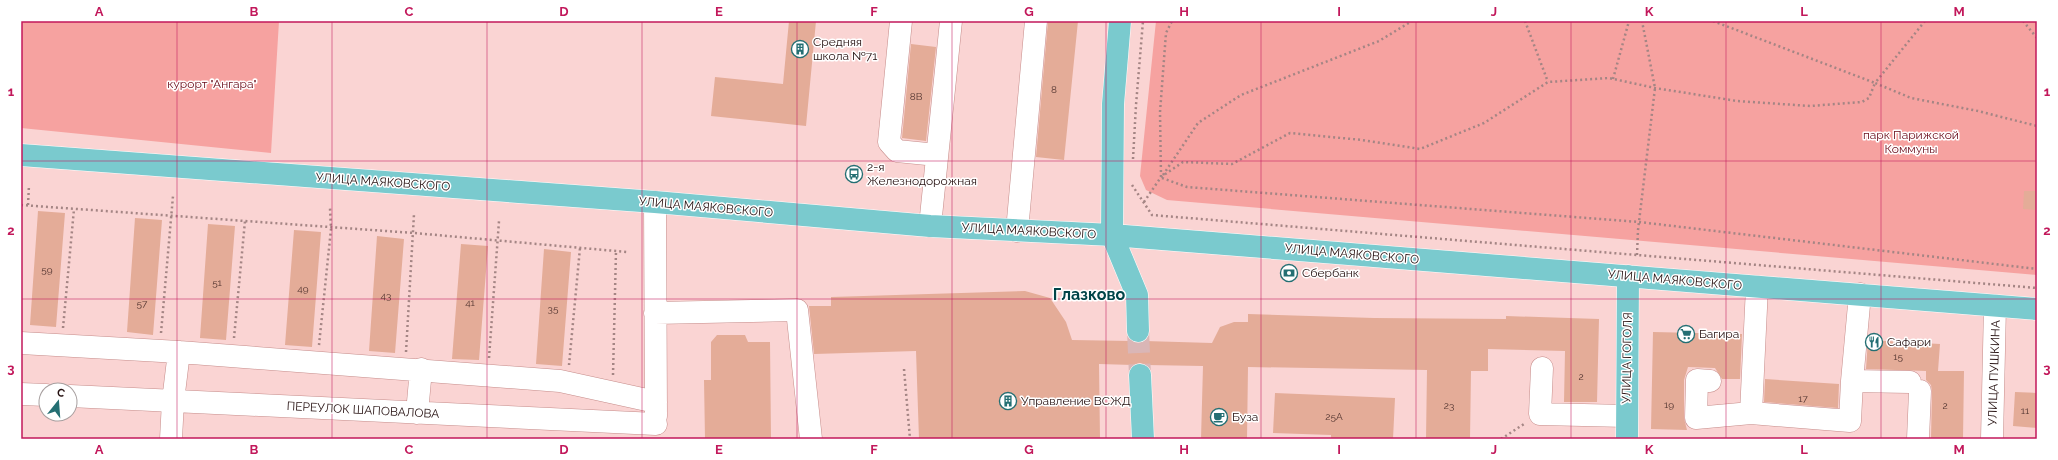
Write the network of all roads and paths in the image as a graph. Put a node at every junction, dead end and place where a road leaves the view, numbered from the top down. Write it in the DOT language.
graph roads {
  1 [pos="901,21"];
  2 [pos="951,21"];
  3 [pos="1036,21"];
  4 [pos="1120,21"];
  5 [pos="1143,21"];
  6 [pos="1172,21"];
  7 [pos="1412,21"];
  8 [pos="1525,21"];
  9 [pos="1629,21"];
  10 [pos="1642,21"];
  11 [pos="1713,21"];
  12 [pos="1925,21"];
  13 [pos="2023,21"];
  14 [pos="2037,38"];
  15 [pos="1613,79"];
  16 [pos="1548,82"];
  17 [pos="1875,83"];
  18 [pos="1655,88"];
  19 [pos="2037,126"];
  20 [pos="21,155"];
  21 [pos="937,155"];
  22 [pos="1133,163"];
  23 [pos="1161,177"];
  24 [pos="1132,178"];
  25 [pos="29,185"];
  26 [pos="173,196"];
  27 [pos="654,202"];
  28 [pos="1144,203"];
  29 [pos="21,205"];
  30 [pos="28,205"];
  31 [pos="330,208"];
  32 [pos="74,209"];
  33 [pos="172,214"];
  34 [pos="414,214"];
  35 [pos="245,221"];
  36 [pos="499,221"];
  37 [pos="1639,222"];
  38 [pos="930,226"];
  39 [pos="331,229"];
  40 [pos="1017,231"];
  41 [pos="414,233"];
  42 [pos="1112,236"];
  43 [pos="498,240"];
  44 [pos="580,248"];
  45 [pos="616,251"];
  46 [pos="627,252"];
  47 [pos="1637,255"];
  48 [pos="2037,269"];
  49 [pos="1628,276"];
  50 [pos="1757,287"];
  51 [pos="2037,288"];
  52 [pos="1860,294"];
  53 [pos="1995,306"];
  54 [pos="2037,309"];
  55 [pos="655,313"];
  56 [pos="1138,331"];
  57 [pos="21,343"];
  58 [pos="61,346"];
  59 [pos="169,351"];
  60 [pos="233,356"];
  61 [pos="318,362"];
  62 [pos="1542,368"];
  63 [pos="413,369"];
  64 [pos="904,369"];
  65 [pos="1140,374"];
  66 [pos="488,375"];
  67 [pos="1852,380"];
  68 [pos="1710,381"];
  69 [pos="567,383"];
  70 [pos="613,393"];
  71 [pos="21,394"];
  72 [pos="38,395"];
  73 [pos="78,396"];
  74 [pos="173,401"];
  75 [pos="656,402"];
  76 [pos="418,413"];
  77 [pos="1751,413"];
  78 [pos="1540,414"];
  79 [pos="1626,416"];
  80 [pos="656,432"];
  81 [pos="171,439"];
  82 [pos="811,439"];
  83 [pos="910,439"];
  84 [pos="1142,439"];
  85 [pos="1501,439"];
  86 [pos="1627,439"];
  87 [pos="1918,439"];
  88 [pos="1992,439"];
  1 -- 21 [label="street"];
  2 -- 21 [label="street"];
  3 -- 40 [label="street"];
  4 -- 42 [label="main road"];
  5 -- 22 [label="path"];
  6 -- 23 [label="path"];
  7 -- 23 [label="path"];
  8 -- 16 [label="path"];
  9 -- 15 [label="path"];
  10 -- 18 [label="path"];
  11 -- 17 [label="path"];
  12 -- 17 [label="path"];
  13 -- 14 [label="path"];
  15 -- 16 [label="path"];
  15 -- 18 [label="path"];
  16 -- 23 [label="path"];
  17 -- 18 [label="path"];
  17 -- 19 [label="path"];
  18 -- 37 [label="path"];
  20 -- 27 [label="main road, УЛИЦА МАЯКОВСКОГО"];
  21 -- 38 [label="street"];
  23 -- 28 [label="path"];
  23 -- 37 [label="path"];
  24 -- 28 [label="path"];
  25 -- 30 [label="path"];
  26 -- 33 [label="path"];
  27 -- 38 [label="main road, УЛИЦА МАЯКОВСКОГО"];
  27 -- 55 [label="street"];
  28 -- 47 [label="path"];
  29 -- 30 [label="path"];
  30 -- 32 [label="path"];
  31 -- 39 [label="path"];
  32 -- 33 [label="path"];
  32 -- 58 [label="path"];
  33 -- 35 [label="path"];
  33 -- 59 [label="path"];
  34 -- 41 [label="path"];
  35 -- 39 [label="path"];
  35 -- 60 [label="path"];
  36 -- 43 [label="path"];
  37 -- 47 [label="path"];
  37 -- 48 [label="path"];
  38 -- 40 [label="main road, УЛИЦА МАЯКОВСКОГО"];
  39 -- 41 [label="path"];
  39 -- 61 [label="path"];
  40 -- 42 [label="main road, УЛИЦА МАЯКОВСКОГО"];
  41 -- 43 [label="path"];
  41 -- 63 [label="path"];
  42 -- 49 [label="main road, УЛИЦА МАЯКОВСКОГО"];
  42 -- 56 [label="main road"];
  43 -- 44 [label="path"];
  43 -- 66 [label="path"];
  44 -- 45 [label="path"];
  44 -- 69 [label="path"];
  45 -- 46 [label="path"];
  45 -- 70 [label="path"];
  47 -- 51 [label="path"];
  49 -- 50 [label="main road, УЛИЦА МАЯКОВСКОГО"];
  49 -- 79 [label="main road, УЛИЦА ГОГОЛЯ"];
  50 -- 52 [label="main road, УЛИЦА МАЯКОВСКОГО"];
  50 -- 77 [label="street"];
  52 -- 53 [label="main road, УЛИЦА МАЯКОВСКОГО"];
  52 -- 67 [label="street"];
  53 -- 54 [label="main road, УЛИЦА МАЯКОВСКОГО"];
  53 -- 88 [label="street, УЛИЦА ПУШКИНА"];
  55 -- 75 [label="street"];
  55 -- 82 [label="street"];
  57 -- 58 [label="street"];
  58 -- 59 [label="street"];
  59 -- 60 [label="street"];
  59 -- 74 [label="street"];
  60 -- 61 [label="street"];
  61 -- 63 [label="street"];
  62 -- 78 [label="street"];
  63 -- 66 [label="street"];
  63 -- 76 [label="street"];
  64 -- 83 [label="path"];
  65 -- 84 [label="main road"];
  66 -- 69 [label="street"];
  67 -- 77 [label="street"];
  67 -- 87 [label="street"];
  68 -- 77 [label="street"];
  69 -- 70 [label="street"];
  70 -- 75 [label="street"];
  71 -- 72 [label="street"];
  73 -- 74 [label="street, ПЕРЕУЛОК ШАПОВАЛОВА"];
  74 -- 76 [label="street, ПЕРЕУЛОК ШАПОВАЛОВА"];
  74 -- 81 [label="street"];
  75 -- 80 [label="street"];
  76 -- 80 [label="street, ПЕРЕУЛОК ШАПОВАЛОВА"];
  78 -- 79 [label="street"];
  78 -- 85 [label="path"];
  79 -- 86 [label="main road, УЛИЦА ГОГОЛЯ"];
}
